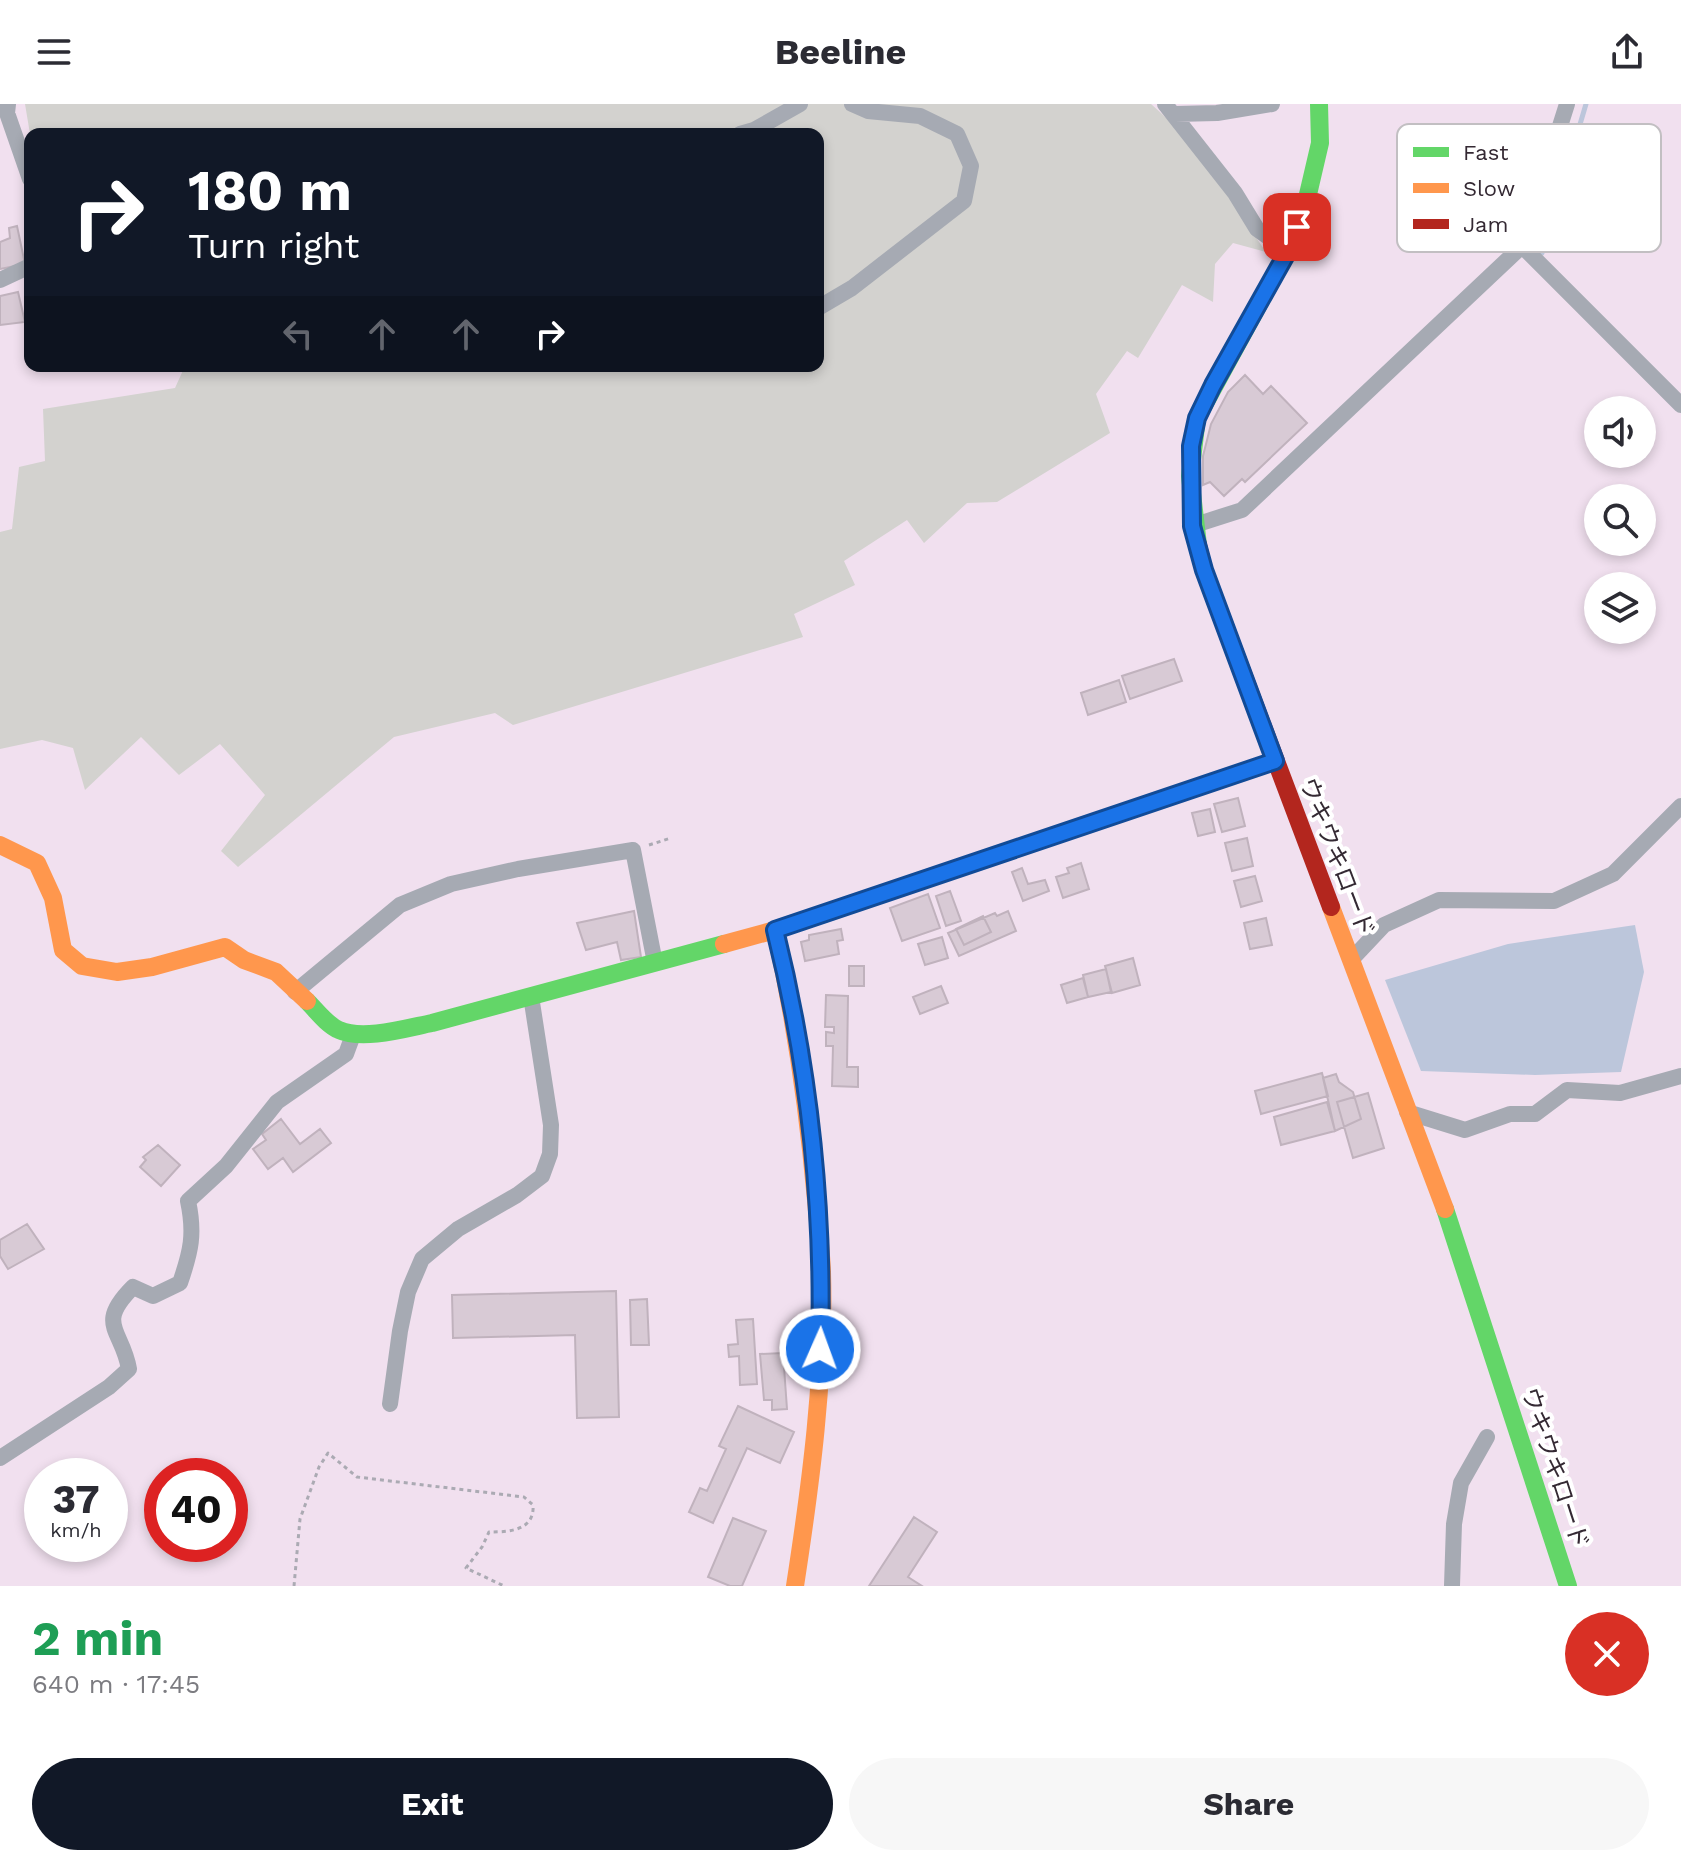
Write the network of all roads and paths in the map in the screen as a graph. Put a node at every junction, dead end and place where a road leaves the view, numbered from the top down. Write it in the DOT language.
graph roads {
  1 [pos="8,104"];
  2 [pos="800,104"];
  3 [pos="852,104"];
  4 [pos="1272,104"];
  5 [pos="1319,104"];
  6 [pos="1567,104"];
  7 [pos="1170,109"];
  8 [pos="1561,124"];
  9 [pos="758,128"];
  10 [pos="24,162"];
  11 [pos="1288,251"];
  12 [pos="1516,252"];
  13 [pos="1528,252"];
  14 [pos="24,269"];
  15 [pos="0,280"];
  16 [pos="824,304"];
  17 [pos="1681,405"];
  18 [pos="1192,526"];
  19 [pos="1275,761"];
  20 [pos="1681,806"];
  21 [pos="671,838"];
  22 [pos="0,845"];
  23 [pos="633,850"];
  24 [pos="775,930"];
  25 [pos="1351,960"];
  26 [pos="655,963"];
  27 [pos="295,992"];
  28 [pos="531,996"];
  29 [pos="353,1035"];
  30 [pos="1681,1076"];
  31 [pos="1407,1112"];
  32 [pos="390,1404"];
  33 [pos="1487,1437"];
  34 [pos="0,1458"];
  35 [pos="294,1586"];
  36 [pos="504,1586"];
  37 [pos="795,1586"];
  38 [pos="1452,1586"];
  39 [pos="1568,1586"];
  1 -- 10 [label="street"];
  2 -- 9 [label="street"];
  3 -- 16 [label="street"];
  4 -- 7 [label="street"];
  5 -- 11 [label="street, ウキウキロード"];
  6 -- 8 [label="street"];
  7 -- 11 [label="street"];
  11 -- 18 [label="street, ウキウキロード"];
  12 -- 18 [label="street"];
  13 -- 17 [label="street"];
  14 -- 15 [label="street"];
  18 -- 19 [label="street, ウキウキロード"];
  19 -- 24 [label="street"];
  19 -- 25 [label="street, ウキウキロード"];
  20 -- 25 [label="street"];
  21 -- 23 [label="path"];
  22 -- 27 [label="street"];
  23 -- 26 [label="street"];
  23 -- 27 [label="street"];
  24 -- 26 [label="street"];
  24 -- 37 [label="street"];
  25 -- 31 [label="street, ウキウキロード"];
  26 -- 28 [label="street"];
  27 -- 29 [label="street"];
  28 -- 29 [label="street"];
  28 -- 32 [label="street"];
  29 -- 34 [label="street"];
  30 -- 31 [label="street"];
  31 -- 39 [label="street, ウキウキロード"];
  33 -- 38 [label="street"];
  35 -- 36 [label="path"];
}
